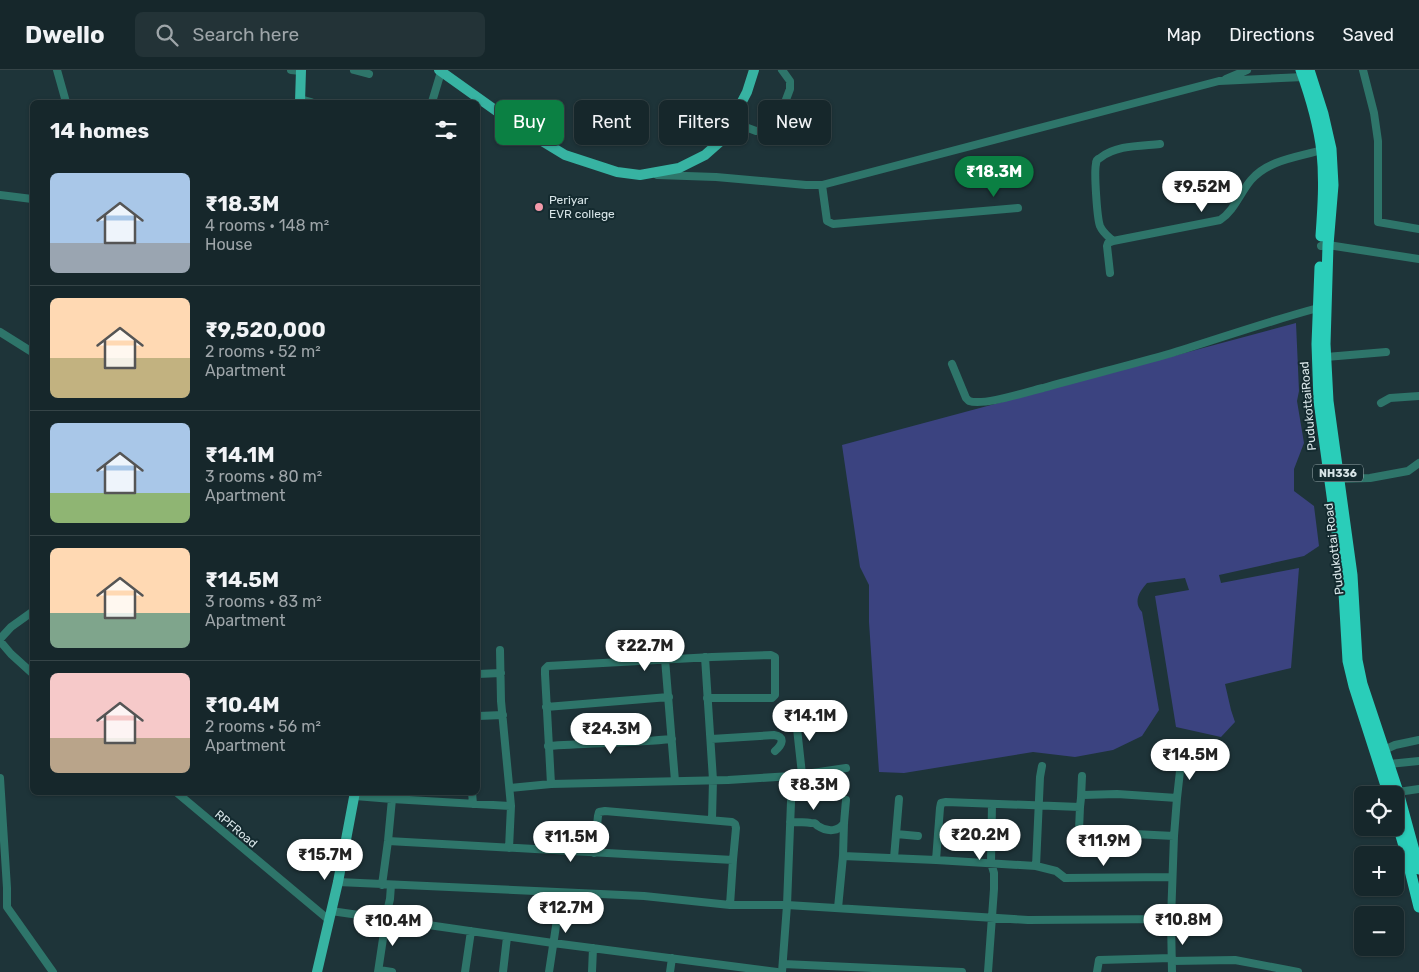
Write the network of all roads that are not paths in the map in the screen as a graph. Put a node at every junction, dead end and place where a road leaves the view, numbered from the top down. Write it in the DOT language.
graph roads {
  1 [pos="57,70"];
  2 [pos="298,70"];
  3 [pos="354,70"];
  4 [pos="754,70"];
  5 [pos="782,70"];
  6 [pos="1247,70"];
  7 [pos="1364,70"];
  8 [pos="441,71"];
  9 [pos="1305,72"];
  10 [pos="369,74"];
  11 [pos="1219,82"];
  12 [pos="65,100"];
  13 [pos="300,100"];
  14 [pos="433,100"];
  15 [pos="743,100"];
  16 [pos="748,128"];
  17 [pos="1160,144"];
  18 [pos="716,145"];
  19 [pos="1322,150"];
  20 [pos="640,175"];
  21 [pos="1185,182"];
  22 [pos="822,185"];
  23 [pos="0,196"];
  24 [pos="1240,196"];
  25 [pos="30,199"];
  26 [pos="1018,208"];
  27 [pos="1419,229"];
  28 [pos="1113,240"];
  29 [pos="1324,246"];
  30 [pos="1419,259"];
  31 [pos="1110,273"];
  32 [pos="1321,313"];
  33 [pos="0,332"];
  34 [pos="30,350"];
  35 [pos="1386,352"];
  36 [pos="1326,357"];
  37 [pos="952,364"];
  38 [pos="1419,396"];
  39 [pos="1381,404"];
  40 [pos="1419,464"];
  41 [pos="1334,479"];
  42 [pos="30,613"];
  43 [pos="0,640"];
  44 [pos="500,650"];
  45 [pos="704,657"];
  46 [pos="665,660"];
  47 [pos="30,671"];
  48 [pos="501,673"];
  49 [pos="480,674"];
  50 [pos="669,697"];
  51 [pos="707,698"];
  52 [pos="546,707"];
  53 [pos="814,708"];
  54 [pos="503,715"];
  55 [pos="480,716"];
  56 [pos="672,739"];
  57 [pos="711,739"];
  58 [pos="1419,740"];
  59 [pos="548,746"];
  60 [pos="1384,750"];
  61 [pos="775,751"];
  62 [pos="1419,761"];
  63 [pos="1181,762"];
  64 [pos="1389,764"];
  65 [pos="1042,766"];
  66 [pos="846,768"];
  67 [pos="802,774"];
  68 [pos="792,776"];
  69 [pos="1082,776"];
  70 [pos="0,778"];
  71 [pos="713,780"];
  72 [pos="675,781"];
  73 [pos="551,784"];
  74 [pos="1390,786"];
  75 [pos="1392,786"];
  76 [pos="510,788"];
  77 [pos="1419,789"];
  78 [pos="1404,792"];
  79 [pos="180,795"];
  80 [pos="355,795"];
  81 [pos="368,795"];
  82 [pos="472,795"];
  83 [pos="395,797"];
  84 [pos="1081,798"];
  85 [pos="1177,798"];
  86 [pos="899,799"];
  87 [pos="846,800"];
  88 [pos="473,804"];
  89 [pos="992,804"];
  90 [pos="511,806"];
  91 [pos="1039,806"];
  92 [pos="1080,808"];
  93 [pos="1404,815"];
  94 [pos="712,819"];
  95 [pos="790,822"];
  96 [pos="844,823"];
  97 [pos="896,834"];
  98 [pos="918,836"];
  99 [pos="1174,836"];
  100 [pos="1401,836"];
  101 [pos="1415,836"];
  102 [pos="388,841"];
  103 [pos="509,848"];
  104 [pos="594,853"];
  105 [pos="843,856"];
  106 [pos="894,858"];
  107 [pos="733,860"];
  108 [pos="936,860"];
  109 [pos="991,864"];
  110 [pos="1036,866"];
  111 [pos="1419,869"];
  112 [pos="1172,877"];
  113 [pos="338,882"];
  114 [pos="382,885"];
  115 [pos="391,885"];
  116 [pos="561,893"];
  117 [pos="730,905"];
  118 [pos="787,905"];
  119 [pos="1419,907"];
  120 [pos="838,908"];
  121 [pos="330,915"];
  122 [pos="993,918"];
  123 [pos="386,919"];
  124 [pos="1170,920"];
  125 [pos="471,931"];
  126 [pos="507,936"];
  127 [pos="553,943"];
  128 [pos="593,948"];
  129 [pos="672,958"];
  130 [pos="1172,960"];
  131 [pos="782,968"];
  132 [pos="378,971"];
  133 [pos="53,972"];
  134 [pos="317,972"];
  135 [pos="392,972"];
  136 [pos="466,972"];
  137 [pos="503,972"];
  138 [pos="549,972"];
  139 [pos="592,972"];
  140 [pos="670,972"];
  141 [pos="777,972"];
  142 [pos="962,972"];
  143 [pos="988,972"];
  144 [pos="1097,972"];
  145 [pos="1172,972"];
  146 [pos="1298,972"];
  1 -- 12 [label="street"];
  2 -- 13 [label="main road"];
  3 -- 10 [label="street"];
  4 -- 15 [label="main road"];
  5 -- 16 [label="street"];
  6 -- 11 [label="street"];
  7 -- 27 [label="street"];
  8 -- 14 [label="street"];
  8 -- 20 [label="main road"];
  9 -- 11 [label="street"];
  9 -- 19 [label="highway, NH336"];
  9 -- 29 [label="highway, Pudukottai Road / NH336"];
  11 -- 22 [label="street"];
  17 -- 28 [label="street"];
  18 -- 20 [label="main road"];
  19 -- 24 [label="street"];
  19 -- 29 [label="highway, NH336"];
  20 -- 22 [label="street"];
  21 -- 24 [label="street"];
  22 -- 26 [label="street"];
  23 -- 25 [label="street"];
  24 -- 28 [label="street"];
  28 -- 31 [label="street"];
  29 -- 30 [label="street"];
  29 -- 32 [label="highway, Pudukottai Road / NH336"];
  32 -- 36 [label="highway, Pudukottai Road / NH336"];
  32 -- 37 [label="street"];
  32 -- 41 [label="highway, PudukottaiRoad / NH336"];
  33 -- 34 [label="street"];
  35 -- 36 [label="street"];
  36 -- 41 [label="highway, Pudukottai Road / NH336"];
  38 -- 39 [label="street"];
  40 -- 41 [label="street"];
  41 -- 60 [label="highway, Pudukottai Road / NH336"];
  41 -- 74 [label="highway, PudukottaiRoad / NH336"];
  42 -- 43 [label="street"];
  43 -- 47 [label="street"];
  44 -- 48 [label="street"];
  45 -- 46 [label="street"];
  45 -- 51 [label="street"];
  45 -- 51 [label="street"];
  46 -- 50 [label="street"];
  46 -- 52 [label="street"];
  48 -- 49 [label="street"];
  48 -- 54 [label="street"];
  50 -- 52 [label="street"];
  50 -- 56 [label="street"];
  51 -- 57 [label="street"];
  52 -- 59 [label="street"];
  53 -- 67 [label="street"];
  54 -- 55 [label="street"];
  54 -- 76 [label="street"];
  56 -- 59 [label="street"];
  56 -- 72 [label="street"];
  57 -- 61 [label="street"];
  57 -- 71 [label="street"];
  58 -- 60 [label="street"];
  59 -- 73 [label="street"];
  60 -- 64 [label="highway, Pudukottai Road / NH336"];
  62 -- 64 [label="street"];
  63 -- 85 [label="street"];
  64 -- 75 [label="highway, Pudukottai Road / NH336"];
  65 -- 91 [label="street"];
  66 -- 67 [label="street"];
  67 -- 68 [label="street"];
  68 -- 71 [label="street"];
  68 -- 95 [label="street"];
  69 -- 84 [label="street"];
  70 -- 133 [label="street"];
  71 -- 72 [label="street"];
  71 -- 94 [label="street"];
  72 -- 73 [label="street"];
  73 -- 76 [label="street"];
  76 -- 90 [label="street"];
  77 -- 78 [label="street"];
  79 -- 121 [label="street, RPFRoad"];
  80 -- 113 [label="main road"];
  81 -- 83 [label="street"];
  82 -- 88 [label="street"];
  83 -- 88 [label="street"];
  83 -- 102 [label="street"];
  84 -- 85 [label="street"];
  84 -- 92 [label="street"];
  85 -- 99 [label="street"];
  86 -- 97 [label="street"];
  87 -- 96 [label="street"];
  88 -- 90 [label="street"];
  89 -- 91 [label="street"];
  89 -- 108 [label="street"];
  89 -- 109 [label="street"];
  90 -- 103 [label="street"];
  91 -- 92 [label="street"];
  91 -- 110 [label="street"];
  92 -- 99 [label="street"];
  93 -- 101 [label="highway, Pudukottai Road / NH336"];
  94 -- 104 [label="street"];
  94 -- 107 [label="street"];
  95 -- 96 [label="street"];
  95 -- 118 [label="street"];
  96 -- 105 [label="street"];
  97 -- 98 [label="street"];
  97 -- 106 [label="street"];
  99 -- 112 [label="street"];
  100 -- 119 [label="highway"];
  101 -- 111 [label="highway, Pudukottai Road / NH336"];
  102 -- 103 [label="street"];
  102 -- 114 [label="street"];
  103 -- 104 [label="street"];
  104 -- 107 [label="street"];
  105 -- 106 [label="street"];
  105 -- 120 [label="street"];
  106 -- 108 [label="street"];
  107 -- 117 [label="street"];
  108 -- 109 [label="street"];
  109 -- 110 [label="street"];
  109 -- 122 [label="street"];
  110 -- 112 [label="street"];
  112 -- 124 [label="street"];
  113 -- 114 [label="street"];
  113 -- 121 [label="main road"];
  114 -- 115 [label="street"];
  115 -- 116 [label="street"];
  115 -- 123 [label="street"];
  116 -- 117 [label="street"];
  116 -- 127 [label="street"];
  117 -- 118 [label="street"];
  118 -- 120 [label="street"];
  118 -- 131 [label="street"];
  120 -- 122 [label="street"];
  121 -- 123 [label="street"];
  121 -- 134 [label="main road"];
  122 -- 124 [label="street"];
  122 -- 143 [label="street"];
  123 -- 125 [label="street"];
  123 -- 132 [label="street"];
  124 -- 130 [label="street"];
  125 -- 126 [label="street"];
  125 -- 136 [label="street"];
  126 -- 127 [label="street"];
  126 -- 137 [label="street"];
  127 -- 128 [label="street"];
  127 -- 138 [label="street"];
  128 -- 129 [label="street"];
  128 -- 139 [label="street"];
  129 -- 140 [label="street"];
  129 -- 141 [label="street"];
  130 -- 144 [label="street"];
  130 -- 145 [label="street"];
  130 -- 146 [label="street"];
  131 -- 142 [label="street"];
  132 -- 135 [label="street"];
}
